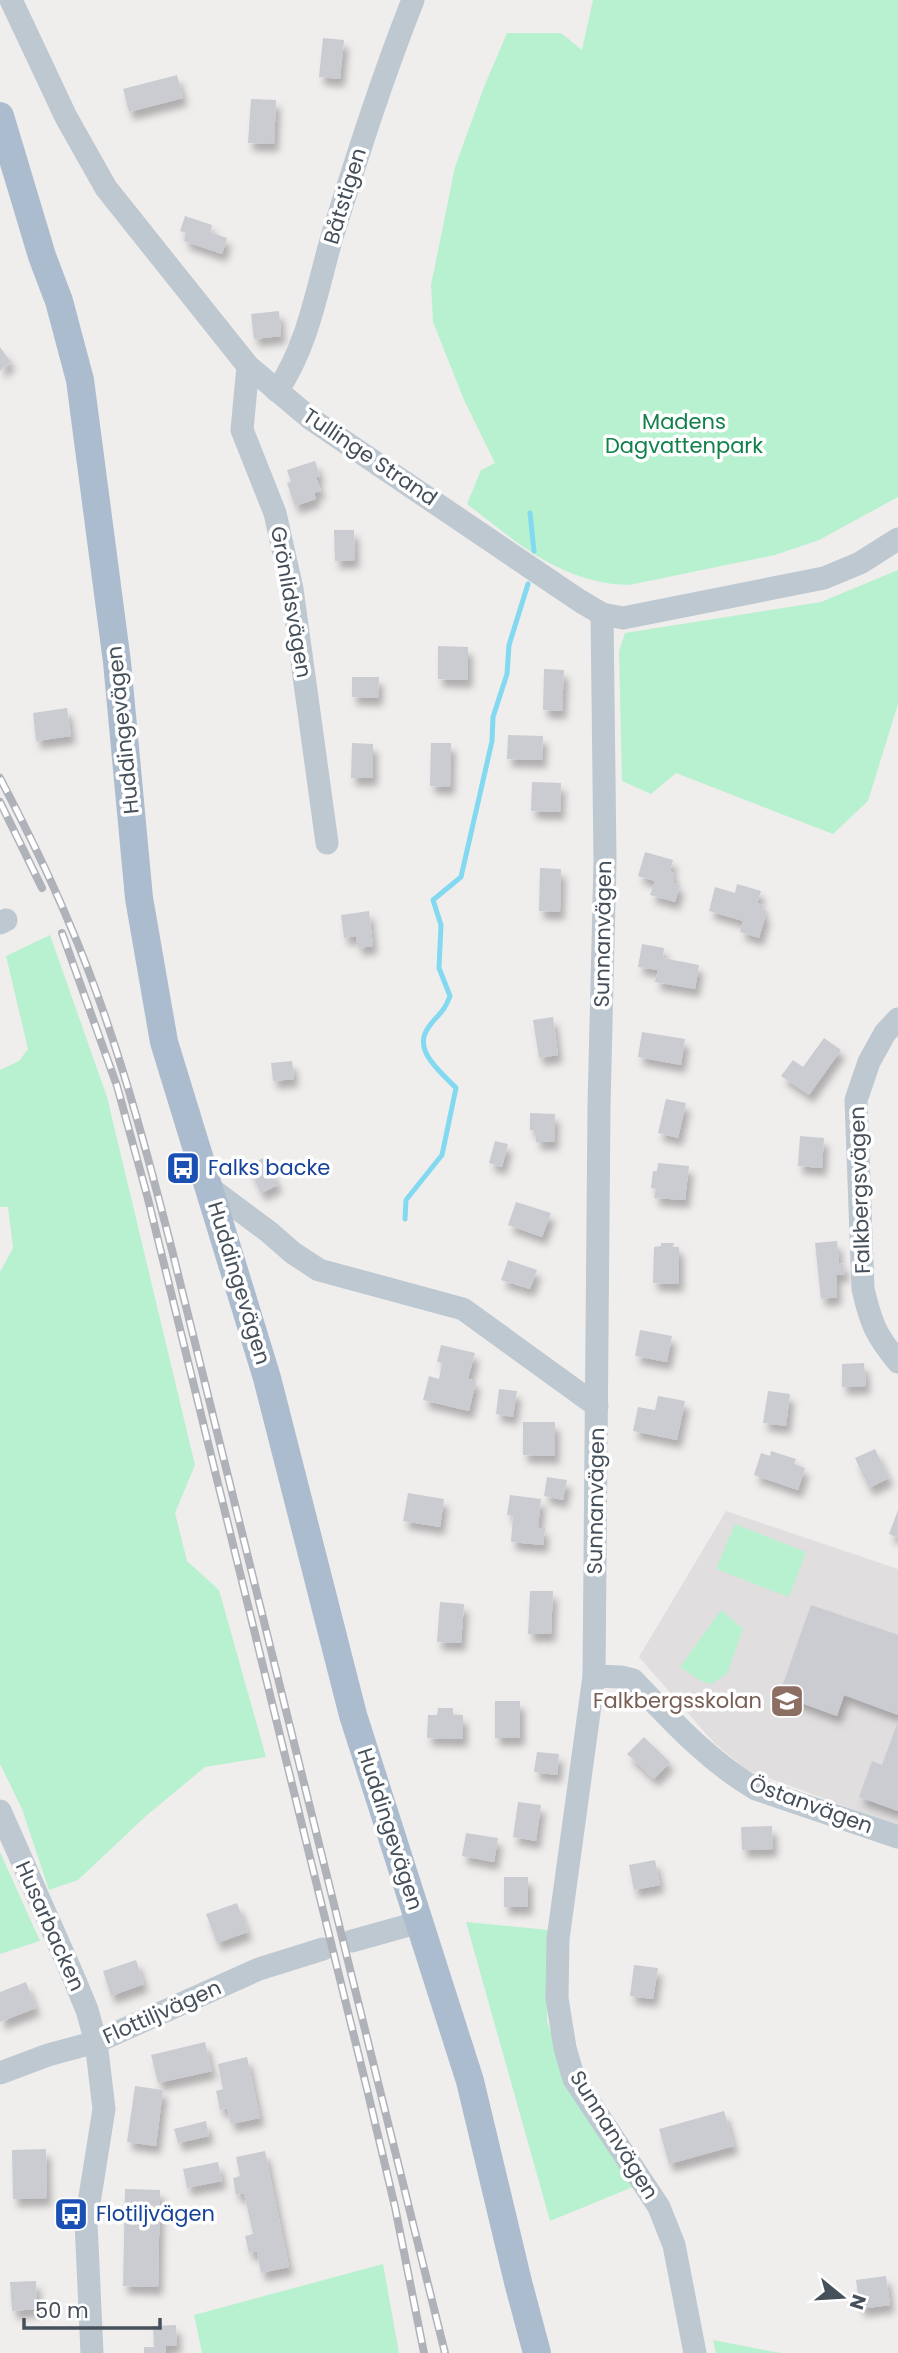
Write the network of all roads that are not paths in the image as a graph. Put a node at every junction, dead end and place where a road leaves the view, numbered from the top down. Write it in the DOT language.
graph roads {
  1 [pos="11,0"];
  2 [pos="413,0"];
  3 [pos="0,116"];
  4 [pos="248,366"];
  5 [pos="277,391"];
  6 [pos="898,539"];
  7 [pos="603,614"];
  8 [pos="327,844"];
  9 [pos="898,1019"];
  10 [pos="210,1188"];
  11 [pos="898,1362"];
  12 [pos="597,1406"];
  13 [pos="594,1676"];
  14 [pos="0,1811"];
  15 [pos="898,1837"];
  16 [pos="420,1922"];
  17 [pos="352,1941"];
  18 [pos="323,1949"];
  19 [pos="96,2042"];
  20 [pos="0,2073"];
  21 [pos="92,2353"];
  22 [pos="537,2353"];
  23 [pos="695,2353"];
  1 -- 4 [label="street, Tullinge Strand"];
  2 -- 5 [label="street, Båtstigen"];
  3 -- 10 [label="main road, Huddingevägen"];
  4 -- 5 [label="street, Tullinge Strand"];
  4 -- 8 [label="street, Grönlidsvägen"];
  5 -- 7 [label="street, Tullinge Strand"];
  6 -- 7 [label="street, Tullinge Strand"];
  7 -- 12 [label="street, Sunnanvägen"];
  9 -- 11 [label="street, Falkbergsvägen"];
  10 -- 12 [label="street"];
  10 -- 16 [label="main road, Huddingevägen"];
  12 -- 13 [label="street, Sunnanvägen"];
  13 -- 15 [label="street, Östanvägen"];
  13 -- 23 [label="street, Sunnanvägen"];
  14 -- 19 [label="street, Husarbacken"];
  16 -- 17 [label="street"];
  16 -- 22 [label="main road, Huddingevägen"];
  18 -- 19 [label="street, Flottiljvägen"];
  19 -- 20 [label="street, Flottiljvägen"];
  19 -- 21 [label="street, Husarbacken"];
}
